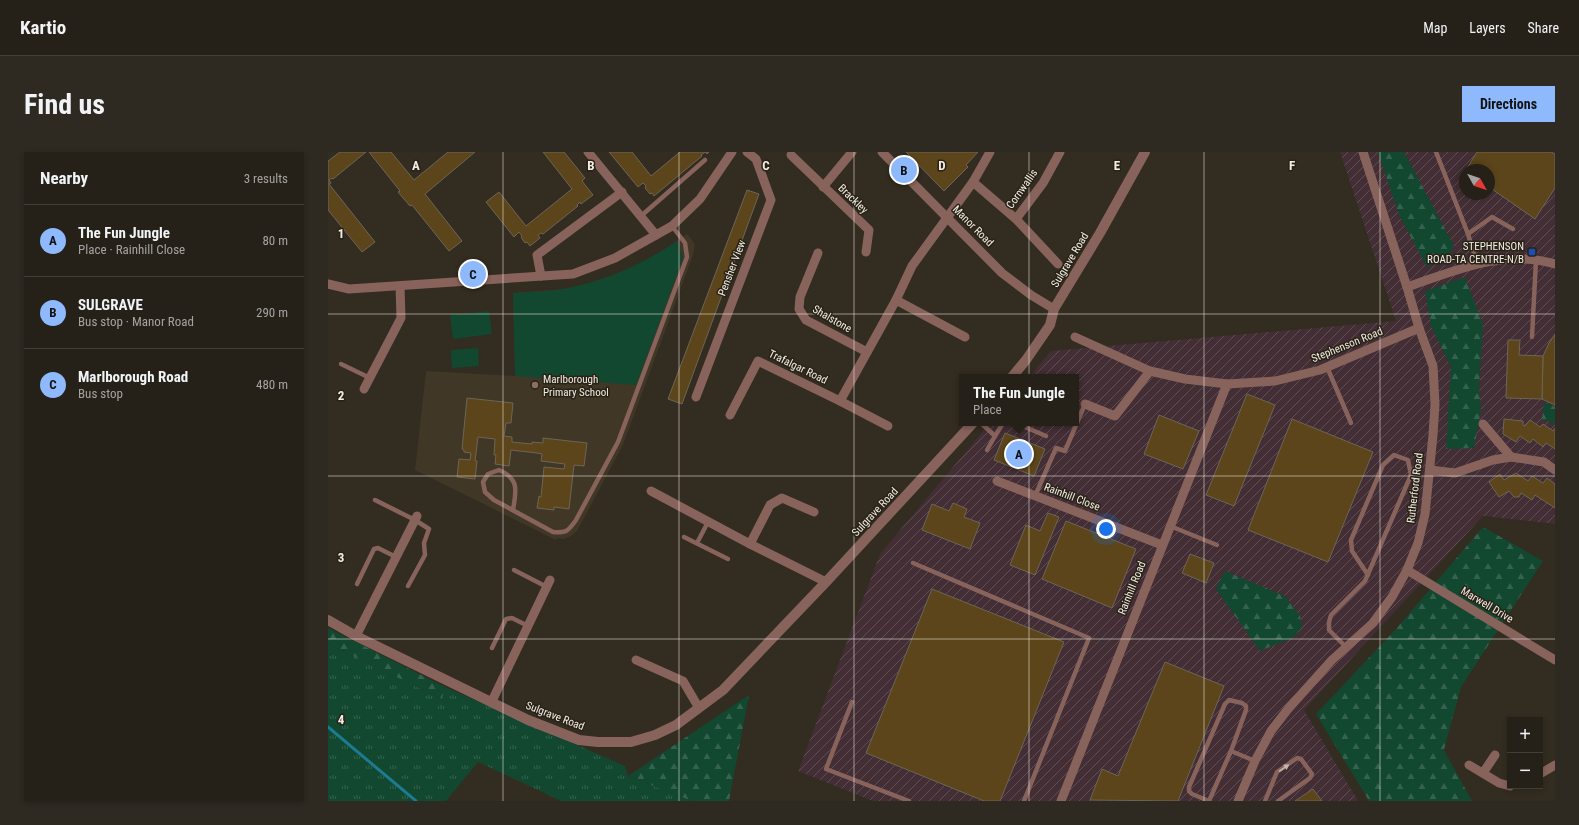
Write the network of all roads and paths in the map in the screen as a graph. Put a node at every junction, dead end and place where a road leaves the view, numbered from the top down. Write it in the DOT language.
graph roads {
  1 [pos="588,152"];
  2 [pos="732,152"];
  3 [pos="746,152"];
  4 [pos="852,152"];
  5 [pos="882,152"];
  6 [pos="990,152"];
  7 [pos="1060,152"];
  8 [pos="1145,152"];
  9 [pos="1363,152"];
  10 [pos="1436,152"];
  11 [pos="791,154"];
  12 [pos="705,160"];
  13 [pos="973,182"];
  14 [pos="823,187"];
  15 [pos="622,192"];
  16 [pos="641,216"];
  17 [pos="947,218"];
  18 [pos="1016,219"];
  19 [pos="672,226"];
  20 [pos="1513,229"];
  21 [pos="1468,234"];
  22 [pos="656,235"];
  23 [pos="866,252"];
  24 [pos="818,254"];
  25 [pos="1536,260"];
  26 [pos="1477,263"];
  27 [pos="1058,264"];
  28 [pos="1555,264"];
  29 [pos="541,276"];
  30 [pos="328,284"];
  31 [pos="400,286"];
  32 [pos="1407,287"];
  33 [pos="896,300"];
  34 [pos="1054,309"];
  35 [pos="1419,328"];
  36 [pos="965,337"];
  37 [pos="1075,337"];
  38 [pos="1532,337"];
  39 [pos="867,352"];
  40 [pos="341,364"];
  41 [pos="1327,367"];
  42 [pos="1150,371"];
  43 [pos="1014,374"];
  44 [pos="370,378"];
  45 [pos="1227,384"];
  46 [pos="364,389"];
  47 [pos="696,397"];
  48 [pos="840,401"];
  49 [pos="1084,404"];
  50 [pos="730,415"];
  51 [pos="1079,416"];
  52 [pos="1351,423"];
  53 [pos="1483,424"];
  54 [pos="888,426"];
  55 [pos="970,426"];
  56 [pos="983,426"];
  57 [pos="1001,426"];
  58 [pos="1023,426"];
  59 [pos="1075,426"];
  60 [pos="995,436"];
  61 [pos="1046,436"];
  62 [pos="987,450"];
  63 [pos="1511,457"];
  64 [pos="1430,470"];
  65 [pos="1555,470"];
  66 [pos="997,481"];
  67 [pos="651,491"];
  68 [pos="1035,496"];
  69 [pos="375,500"];
  70 [pos="513,510"];
  71 [pos="814,512"];
  72 [pos="416,518"];
  73 [pos="708,522"];
  74 [pos="1170,526"];
  75 [pos="684,537"];
  76 [pos="697,543"];
  77 [pos="750,544"];
  78 [pos="1162,545"];
  79 [pos="1217,545"];
  80 [pos="396,557"];
  81 [pos="728,559"];
  82 [pos="913,563"];
  83 [pos="514,570"];
  84 [pos="1407,570"];
  85 [pos="1368,575"];
  86 [pos="826,582"];
  87 [pos="356,584"];
  88 [pos="549,584"];
  89 [pos="408,586"];
  90 [pos="328,620"];
  91 [pos="528,626"];
  92 [pos="356,636"];
  93 [pos="492,648"];
  94 [pos="1346,648"];
  95 [pos="636,660"];
  96 [pos="1555,660"];
  97 [pos="492,702"];
  98 [pos="852,702"];
  99 [pos="699,708"];
  100 [pos="1231,751"];
  101 [pos="1495,754"];
  102 [pos="1255,761"];
  103 [pos="1469,764"];
  104 [pos="1555,766"];
  105 [pos="1543,772"];
  106 [pos="1483,773"];
  107 [pos="1507,785"];
  108 [pos="909,801"];
  109 [pos="1024,801"];
  110 [pos="1061,801"];
  111 [pos="1209,801"];
  112 [pos="1238,801"];
  113 [pos="1265,801"];
  114 [pos="1278,801"];
  1 -- 15 [label="street"];
  2 -- 19 [label="street"];
  3 -- 47 [label="street, Pensher View"];
  4 -- 14 [label="street, Brackley"];
  5 -- 17 [label="street, Manor Road"];
  6 -- 13 [label="street"];
  7 -- 18 [label="street, Cornwallis"];
  8 -- 34 [label="street, Sulgrave Road"];
  9 -- 32 [label="street, Rutherford Road"];
  10 -- 21 [label="lane"];
  11 -- 14 [label="street, Brackley"];
  12 -- 16 [label="lane"];
  13 -- 17 [label="street"];
  13 -- 18 [label="street, Cornwallis"];
  14 -- 23 [label="street, Brackley"];
  15 -- 16 [label="street"];
  15 -- 29 [label="street"];
  16 -- 22 [label="street"];
  17 -- 33 [label="street"];
  17 -- 34 [label="street, Manor Road"];
  18 -- 27 [label="street, Cornwallis"];
  19 -- 22 [label="street"];
  19 -- 70 [label="lane"];
  20 -- 21 [label="lane"];
  21 -- 26 [label="lane"];
  22 -- 29 [label="street"];
  24 -- 39 [label="street, Shalstone"];
  25 -- 26 [label="street"];
  25 -- 28 [label="street"];
  25 -- 38 [label="lane"];
  26 -- 32 [label="street"];
  29 -- 31 [label="street"];
  30 -- 31 [label="street"];
  31 -- 44 [label="street"];
  32 -- 35 [label="street, Rutherford Road"];
  33 -- 36 [label="street"];
  33 -- 39 [label="street"];
  34 -- 43 [label="street, Sulgrave Road"];
  35 -- 41 [label="street, Stephenson Road"];
  35 -- 64 [label="street, Rutherford Road"];
  37 -- 42 [label="street, Stephenson Road"];
  39 -- 48 [label="street"];
  40 -- 44 [label="lane"];
  41 -- 45 [label="street, Stephenson Road"];
  41 -- 52 [label="lane"];
  42 -- 45 [label="street, Stephenson Road"];
  42 -- 49 [label="street"];
  44 -- 46 [label="street"];
  45 -- 74 [label="street, Rainhill Road"];
  48 -- 50 [label="street, Trafalgar Road"];
  48 -- 54 [label="street, Trafalgar Road"];
  49 -- 51 [label="lane"];
  53 -- 63 [label="street"];
  55 -- 86 [label="street, Sulgrave Road"];
  56 -- 60 [label="lane"];
  57 -- 60 [label="lane"];
  58 -- 61 [label="lane"];
  59 -- 68 [label="lane"];
  60 -- 62 [label="lane"];
  63 -- 64 [label="street"];
  63 -- 65 [label="street"];
  64 -- 84 [label="street, Rutherford Road"];
  66 -- 68 [label="street, Rainhill Close"];
  67 -- 73 [label="street"];
  68 -- 78 [label="street, Rainhill Close"];
  69 -- 72 [label="lane"];
  70 -- 70 [label="lane"];
  71 -- 77 [label="street"];
  72 -- 80 [label="street"];
  72 -- 89 [label="lane"];
  73 -- 76 [label="lane"];
  73 -- 77 [label="street"];
  74 -- 78 [label="street, Rainhill Road"];
  74 -- 79 [label="lane"];
  75 -- 76 [label="lane"];
  76 -- 81 [label="lane"];
  77 -- 86 [label="street"];
  78 -- 110 [label="street, Rainhill Road"];
  80 -- 87 [label="lane"];
  80 -- 92 [label="street"];
  82 -- 109 [label="lane"];
  83 -- 88 [label="lane"];
  84 -- 94 [label="street, Rutherford Road"];
  84 -- 96 [label="street, Marwell Drive"];
  85 -- 85 [label="lane"];
  85 -- 94 [label="lane"];
  86 -- 99 [label="street, Sulgrave Road"];
  88 -- 91 [label="street"];
  90 -- 92 [label="street, Sulgrave Road"];
  91 -- 93 [label="lane"];
  91 -- 97 [label="street"];
  92 -- 97 [label="street, Sulgrave Road"];
  94 -- 102 [label="street, Rutherford Road"];
  95 -- 99 [label="street"];
  97 -- 99 [label="street, Sulgrave Road"];
  98 -- 108 [label="lane"];
  100 -- 102 [label="lane"];
  100 -- 111 [label="lane"];
  100 -- 111 [label="lane"];
  101 -- 106 [label="street"];
  102 -- 112 [label="street, Rutherford Road"];
  103 -- 106 [label="street"];
  104 -- 105 [label="street"];
  106 -- 107 [label="street"];
  113 -- 114 [label="lane, one-way"];
}
